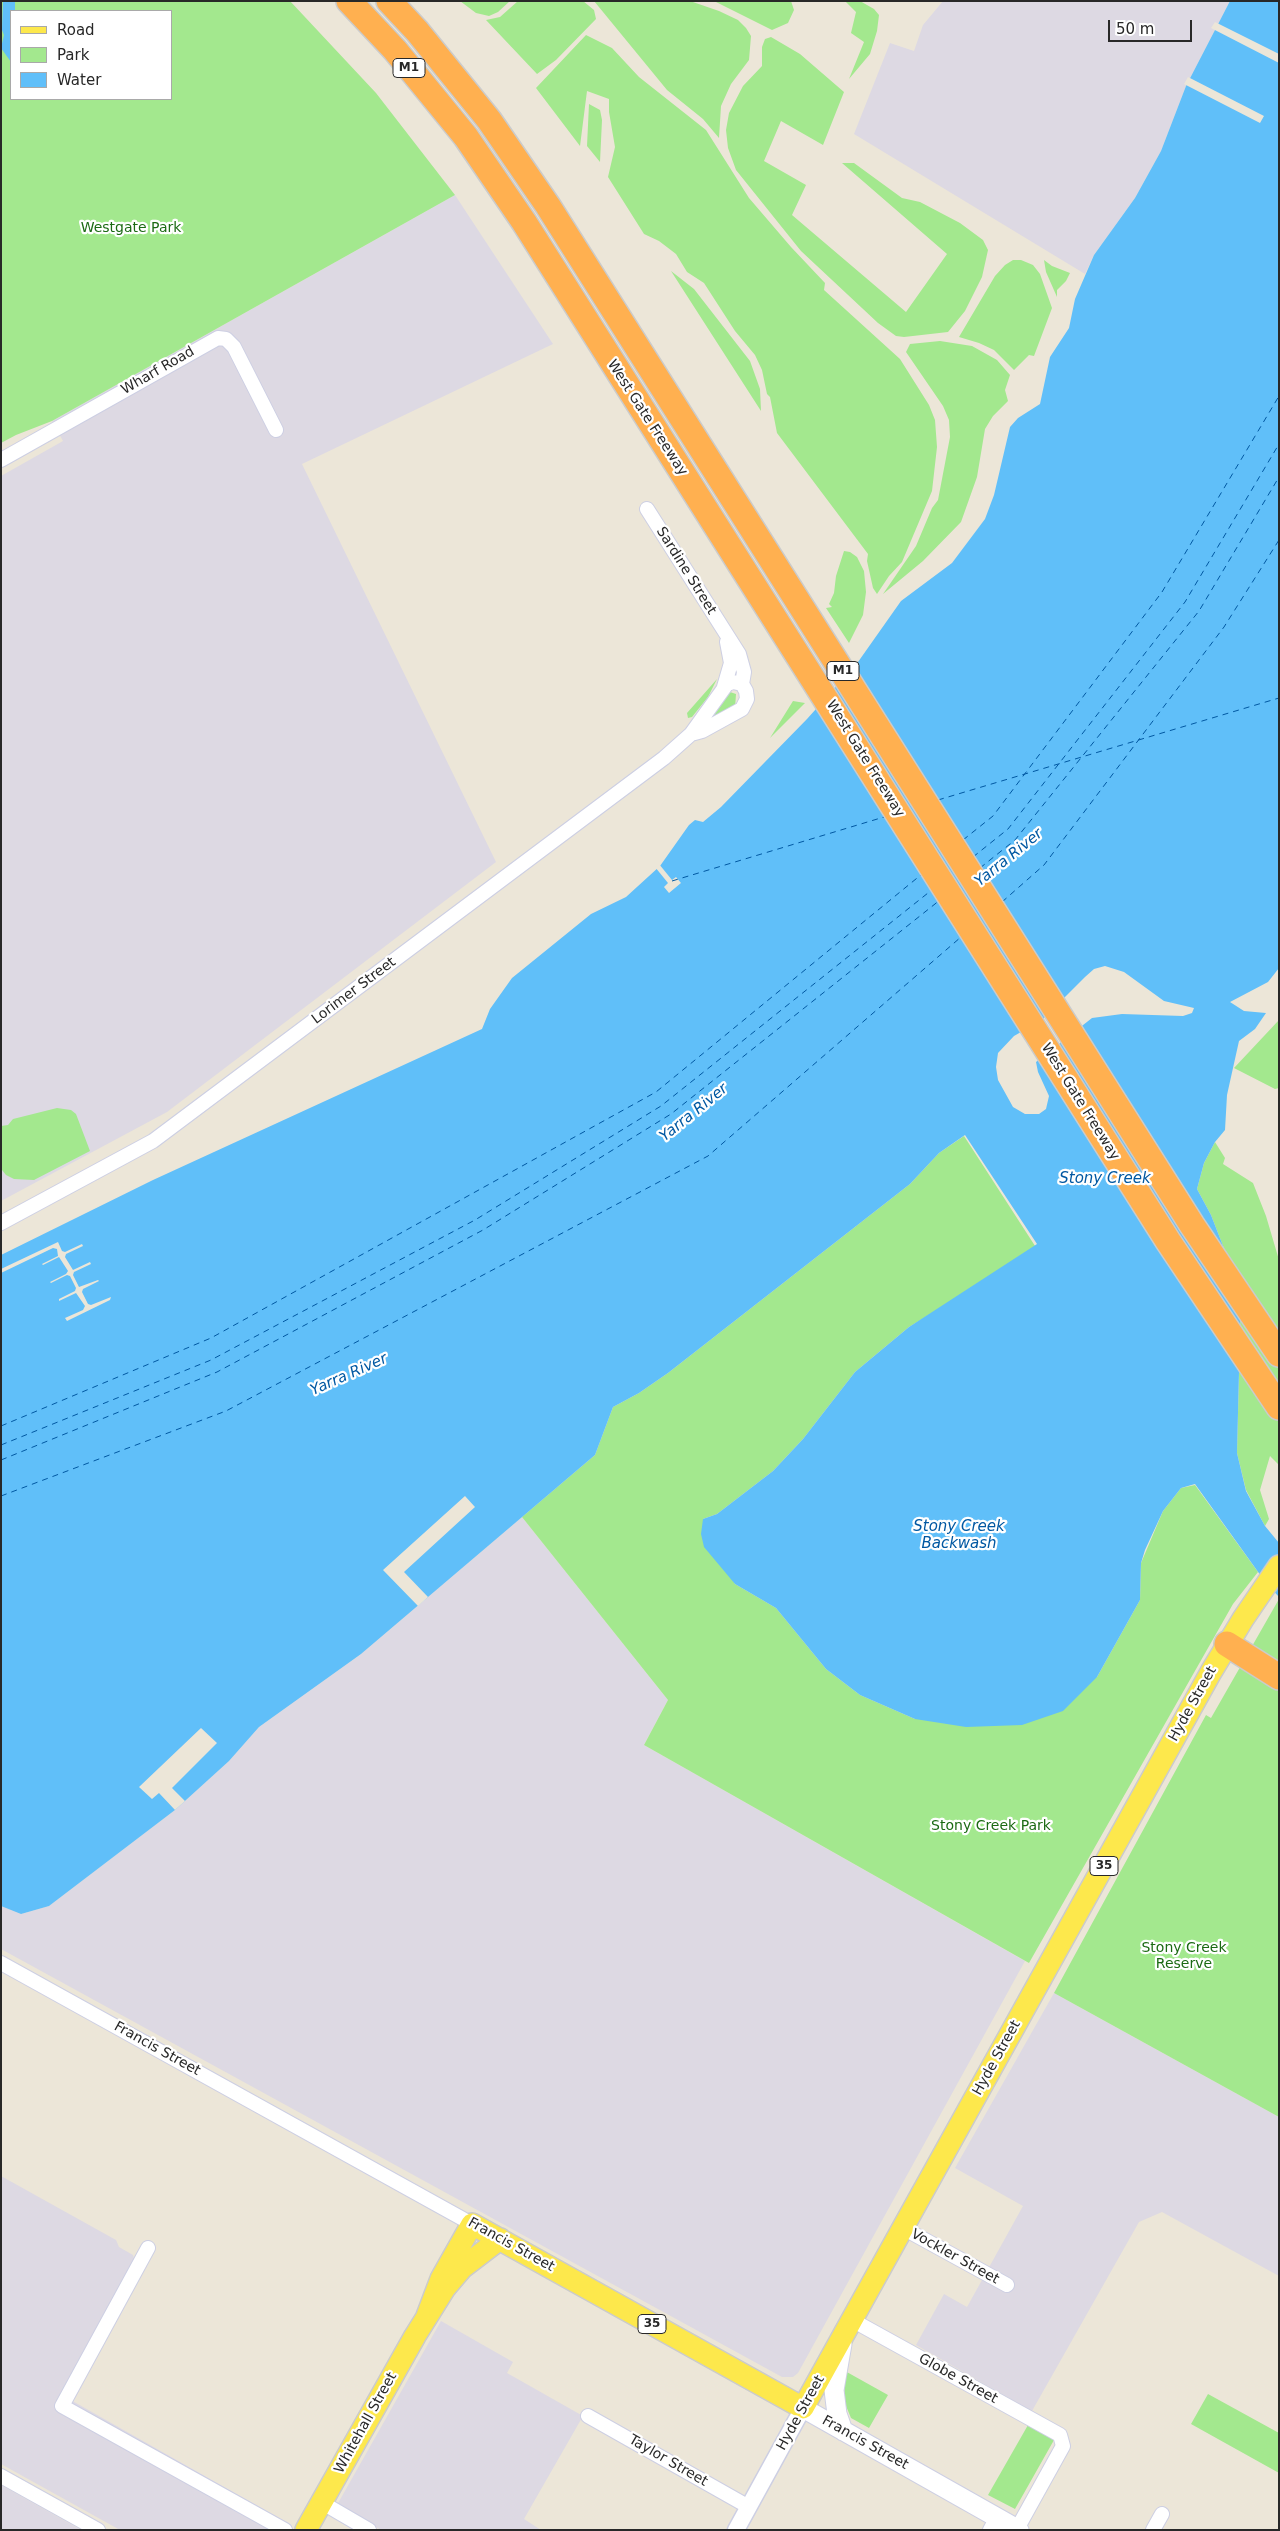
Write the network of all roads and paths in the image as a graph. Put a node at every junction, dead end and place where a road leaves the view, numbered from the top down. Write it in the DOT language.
graph roads {
  1 [pos="349,1"];
  2 [pos="389,1"];
  3 [pos="276,430"];
  4 [pos="1,460"];
  5 [pos="647,509"];
  6 [pos="724,634"];
  7 [pos="742,684"];
  8 [pos="724,687"];
  9 [pos="691,734"];
  10 [pos="1,1223"];
  11 [pos="1279,1354"];
  12 [pos="1279,1407"];
  13 [pos="1279,1566"];
  14 [pos="1227,1644"];
  15 [pos="1279,1677"];
  16 [pos="1,1963"];
  17 [pos="472,2224"];
  18 [pos="903,2228"];
  19 [pos="500,2239"];
  20 [pos="148,2248"];
  21 [pos="1007,2285"];
  22 [pos="427,2316"];
  23 [pos="848,2327"];
  24 [pos="803,2408"];
  25 [pos="588,2416"];
  26 [pos="843,2431"];
  27 [pos="1,2476"];
  28 [pos="322,2502"];
  29 [pos="749,2507"];
  30 [pos="1162,2514"];
  31 [pos="994,2524"];
  32 [pos="1018,2529"];
  33 [pos="98,2530"];
  34 [pos="285,2530"];
  35 [pos="306,2530"];
  36 [pos="369,2530"];
  37 [pos="736,2530"];
  38 [pos="1153,2530"];
  1 -- 12 [label="highway, West Gate Freeway / M1"];
  2 -- 11 [label="highway, West Gate Freeway / M1"];
  3 -- 4 [label="street, Wharf Road"];
  5 -- 6 [label="street, Sardine Street"];
  6 -- 7 [label="street, Sardine Street"];
  6 -- 8 [label="street, Sardine Street"];
  7 -- 8 [label="street"];
  7 -- 9 [label="street, Lorimer Street"];
  8 -- 9 [label="street, Lorimer Street"];
  9 -- 10 [label="street, Lorimer Street"];
  13 -- 14 [label="main road, Hyde Street / 35"];
  14 -- 15 [label="highway"];
  14 -- 18 [label="main road, Hyde Street / 35"];
  16 -- 17 [label="street, Francis Street"];
  17 -- 19 [label="main road, Francis Street / 35"];
  17 -- 22 [label="main road, Whitehall Street"];
  18 -- 21 [label="street, Vockler Street"];
  18 -- 23 [label="main road, Hyde Street / 35"];
  19 -- 22 [label="main road, Whitehall Street"];
  19 -- 24 [label="main road, Francis Street / 35"];
  20 -- 34 [label="street"];
  22 -- 28 [label="main road, Whitehall Street"];
  23 -- 24 [label="main road, Hyde Street / 35"];
  23 -- 26 [label="main road"];
  23 -- 32 [label="street, Globe Street"];
  24 -- 26 [label="main road, Francis Street"];
  24 -- 29 [label="street, Hyde Street"];
  25 -- 29 [label="street, Taylor Street"];
  26 -- 31 [label="main road, Francis Street"];
  27 -- 33 [label="street"];
  28 -- 35 [label="main road, Whitehall Street"];
  28 -- 36 [label="street"];
  29 -- 37 [label="street, Hyde Street"];
  30 -- 38 [label="street"];
  31 -- 32 [label="main road, Francis Street"];
}
